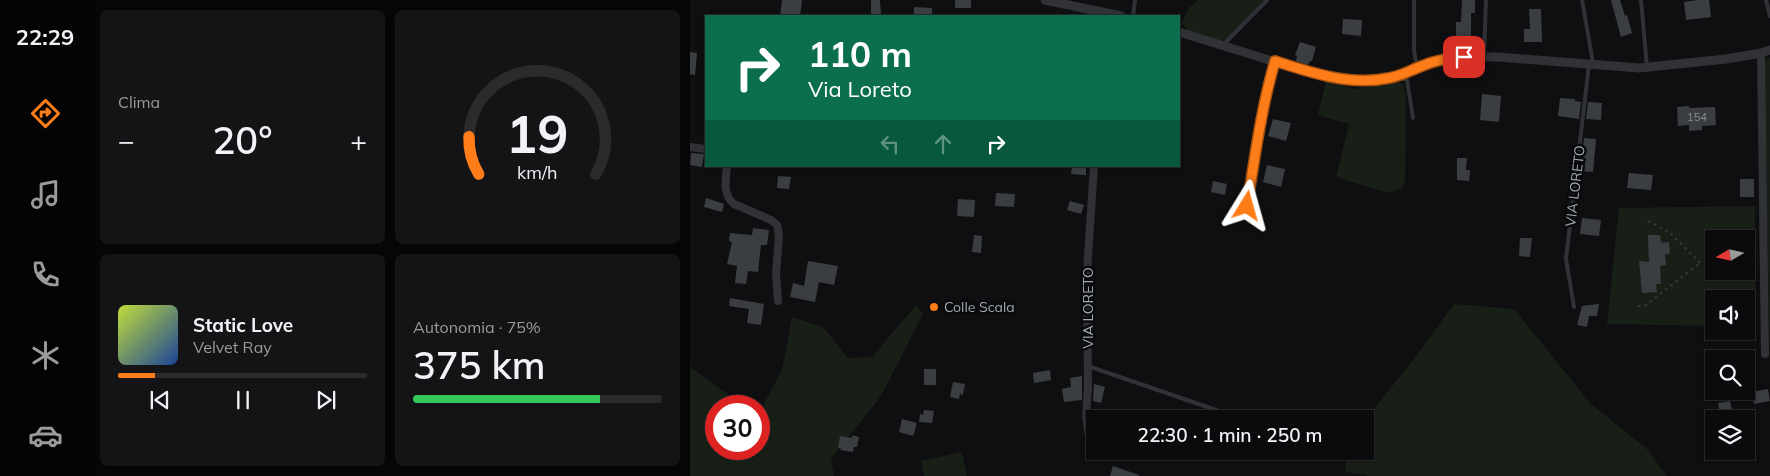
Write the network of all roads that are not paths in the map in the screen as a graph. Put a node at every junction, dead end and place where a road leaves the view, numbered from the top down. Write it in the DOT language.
graph roads {
  1 [pos="1045,0"];
  2 [pos="1135,0"];
  3 [pos="1268,0"];
  4 [pos="1414,0"];
  5 [pos="1486,0"];
  6 [pos="1582,0"];
  7 [pos="1641,0"];
  8 [pos="1766,0"];
  9 [pos="1073,4"];
  10 [pos="1111,15"];
  11 [pos="1133,15"];
  12 [pos="1770,16"];
  13 [pos="1180,32"];
  14 [pos="1223,45"];
  15 [pos="1767,51"];
  16 [pos="1484,57"];
  17 [pos="1275,61"];
  18 [pos="1591,65"];
  19 [pos="1647,67"];
  20 [pos="1417,68"];
  21 [pos="1396,76"];
  22 [pos="1413,118"];
  23 [pos="690,147"];
  24 [pos="705,149"];
  25 [pos="727,167"];
  26 [pos="1094,167"];
  27 [pos="1247,206"];
  28 [pos="778,301"];
  29 [pos="1574,307"];
  30 [pos="1765,354"];
  31 [pos="1087,366"];
  32 [pos="1087,410"];
  33 [pos="1216,410"];
  1 -- 9 [label="street"];
  2 -- 11 [label="lane"];
  3 -- 14 [label="lane"];
  4 -- 20 [label="lane"];
  5 -- 16 [label="lane"];
  6 -- 18 [label="lane, VIA LORETO"];
  7 -- 19 [label="lane"];
  8 -- 12 [label="lane"];
  9 -- 10 [label="street"];
  13 -- 14 [label="street"];
  14 -- 17 [label="street"];
  15 -- 19 [label="street"];
  15 -- 30 [label="street"];
  16 -- 18 [label="street"];
  16 -- 20 [label="street"];
  17 -- 21 [label="street"];
  17 -- 27 [label="street"];
  18 -- 19 [label="street"];
  18 -- 29 [label="lane, VIA LORETO"];
  20 -- 21 [label="street"];
  21 -- 22 [label="lane"];
  23 -- 24 [label="street"];
  25 -- 28 [label="street"];
  26 -- 31 [label="street, VIA LORETO"];
  31 -- 32 [label="street, VIA LORETO"];
  31 -- 33 [label="lane"];
}
